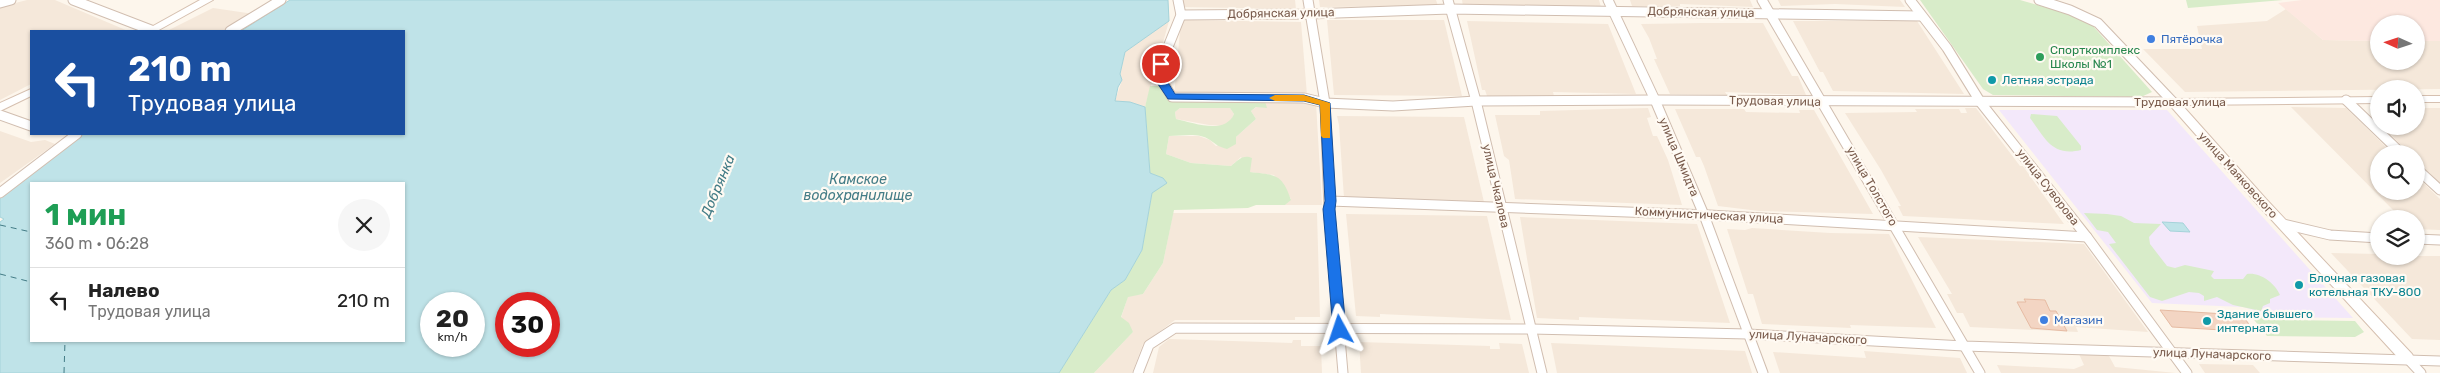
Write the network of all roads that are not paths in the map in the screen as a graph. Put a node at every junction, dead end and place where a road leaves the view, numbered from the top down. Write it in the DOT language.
graph roads {
  1 [pos="11,0"];
  2 [pos="73,0"];
  3 [pos="208,0"];
  4 [pos="281,0"];
  5 [pos="1178,0"];
  6 [pos="1308,0"];
  7 [pos="1608,0"];
  8 [pos="1762,0"];
  9 [pos="1910,0"];
  10 [pos="2039,0"];
  11 [pos="0,3"];
  12 [pos="1449,5"];
  13 [pos="1612,11"];
  14 [pos="1309,14"];
  15 [pos="1770,14"];
  16 [pos="1180,15"];
  17 [pos="1921,16"];
  18 [pos="148,30"];
  19 [pos="152,30"];
  20 [pos="232,30"];
  21 [pos="30,93"];
  22 [pos="2425,99"];
  23 [pos="2440,99"];
  24 [pos="1655,100"];
  25 [pos="2346,100"];
  26 [pos="2370,100"];
  27 [pos="1476,101"];
  28 [pos="1822,102"];
  29 [pos="1981,102"];
  30 [pos="2173,102"];
  31 [pos="1325,103"];
  32 [pos="0,108"];
  33 [pos="0,115"];
  34 [pos="30,126"];
  35 [pos="76,135"];
  36 [pos="2393,145"];
  37 [pos="2425,176"];
  38 [pos="2440,190"];
  39 [pos="0,192"];
  40 [pos="1330,201"];
  41 [pos="1500,205"];
  42 [pos="1704,215"];
  43 [pos="1894,224"];
  44 [pos="2283,224"];
  45 [pos="2087,237"];
  46 [pos="2370,237"];
  47 [pos="2425,239"];
  48 [pos="2440,240"];
  49 [pos="1175,328"];
  50 [pos="1531,329"];
  51 [pos="1340,330"];
  52 [pos="1748,334"];
  53 [pos="1964,346"];
  54 [pos="2172,352"];
  55 [pos="2407,358"];
  56 [pos="2440,360"];
  57 [pos="1138,373"];
  58 [pos="1343,373"];
  59 [pos="1542,373"];
  60 [pos="1763,373"];
  61 [pos="1980,373"];
  62 [pos="2187,373"];
  63 [pos="2421,373"];
  1 -- 11 [label="street"];
  2 -- 18 [label="street"];
  3 -- 19 [label="street"];
  4 -- 20 [label="street"];
  5 -- 16 [label="street"];
  6 -- 14 [label="street"];
  7 -- 13 [label="street, улица Шмидта"];
  8 -- 15 [label="street, улица Толстого"];
  9 -- 17 [label="street, улица Суворова"];
  10 -- 30 [label="street, улица Маяковского"];
  12 -- 13 [label="street, Добрянская улица"];
  12 -- 14 [label="street, Добрянская улица"];
  12 -- 27 [label="street, улица Чкалова"];
  13 -- 15 [label="street, Добрянская улица"];
  13 -- 24 [label="street, улица Шмидта"];
  14 -- 16 [label="street, Добрянская улица"];
  14 -- 31 [label="street"];
  15 -- 17 [label="street, Добрянская улица"];
  15 -- 28 [label="street, улица Толстого"];
  16 -- 31 [label="street, Трудовая улица"];
  17 -- 29 [label="street, улица Суворова"];
  21 -- 32 [label="street"];
  22 -- 23 [label="street"];
  24 -- 27 [label="street, Трудовая улица"];
  24 -- 28 [label="street, Трудовая улица"];
  24 -- 42 [label="street, улица Шмидта"];
  25 -- 26 [label="street, Трудовая улица"];
  25 -- 30 [label="street, Трудовая улица"];
  25 -- 36 [label="street"];
  27 -- 31 [label="street, Трудовая улица"];
  27 -- 41 [label="street, улица Чкалова"];
  28 -- 29 [label="street, Трудовая улица"];
  28 -- 43 [label="street, улица Толстого"];
  29 -- 30 [label="street, Трудовая улица"];
  29 -- 45 [label="street, улица Суворова"];
  30 -- 44 [label="street, улица Маяковского"];
  31 -- 40 [label="street"];
  33 -- 34 [label="street"];
  35 -- 39 [label="street"];
  37 -- 38 [label="street"];
  40 -- 41 [label="street, Коммунистическая улица"];
  40 -- 51 [label="street"];
  41 -- 42 [label="street, Коммунистическая улица"];
  41 -- 50 [label="street, улица Чкалова"];
  42 -- 43 [label="street, Коммунистическая улица"];
  42 -- 52 [label="street, улица Шмидта"];
  43 -- 45 [label="street, Коммунистическая улица"];
  43 -- 53 [label="street, улица Толстого"];
  44 -- 46 [label="street"];
  44 -- 55 [label="street, улица Маяковского"];
  45 -- 54 [label="street, улица Суворова"];
  47 -- 48 [label="street"];
  49 -- 51 [label="street, улица Луначарского"];
  49 -- 57 [label="street"];
  50 -- 51 [label="street, улица Луначарского"];
  50 -- 52 [label="street, улица Луначарского"];
  50 -- 59 [label="street, улица Чкалова"];
  51 -- 58 [label="street"];
  52 -- 53 [label="street, улица Луначарского"];
  52 -- 60 [label="street, улица Шмидта"];
  53 -- 54 [label="street, улица Луначарского"];
  53 -- 61 [label="street, улица Толстого"];
  54 -- 55 [label="street, улица Луначарского"];
  54 -- 62 [label="street, улица Суворова"];
  55 -- 56 [label="street, улица Луначарского"];
  55 -- 63 [label="street, улица Маяковского"];
}
